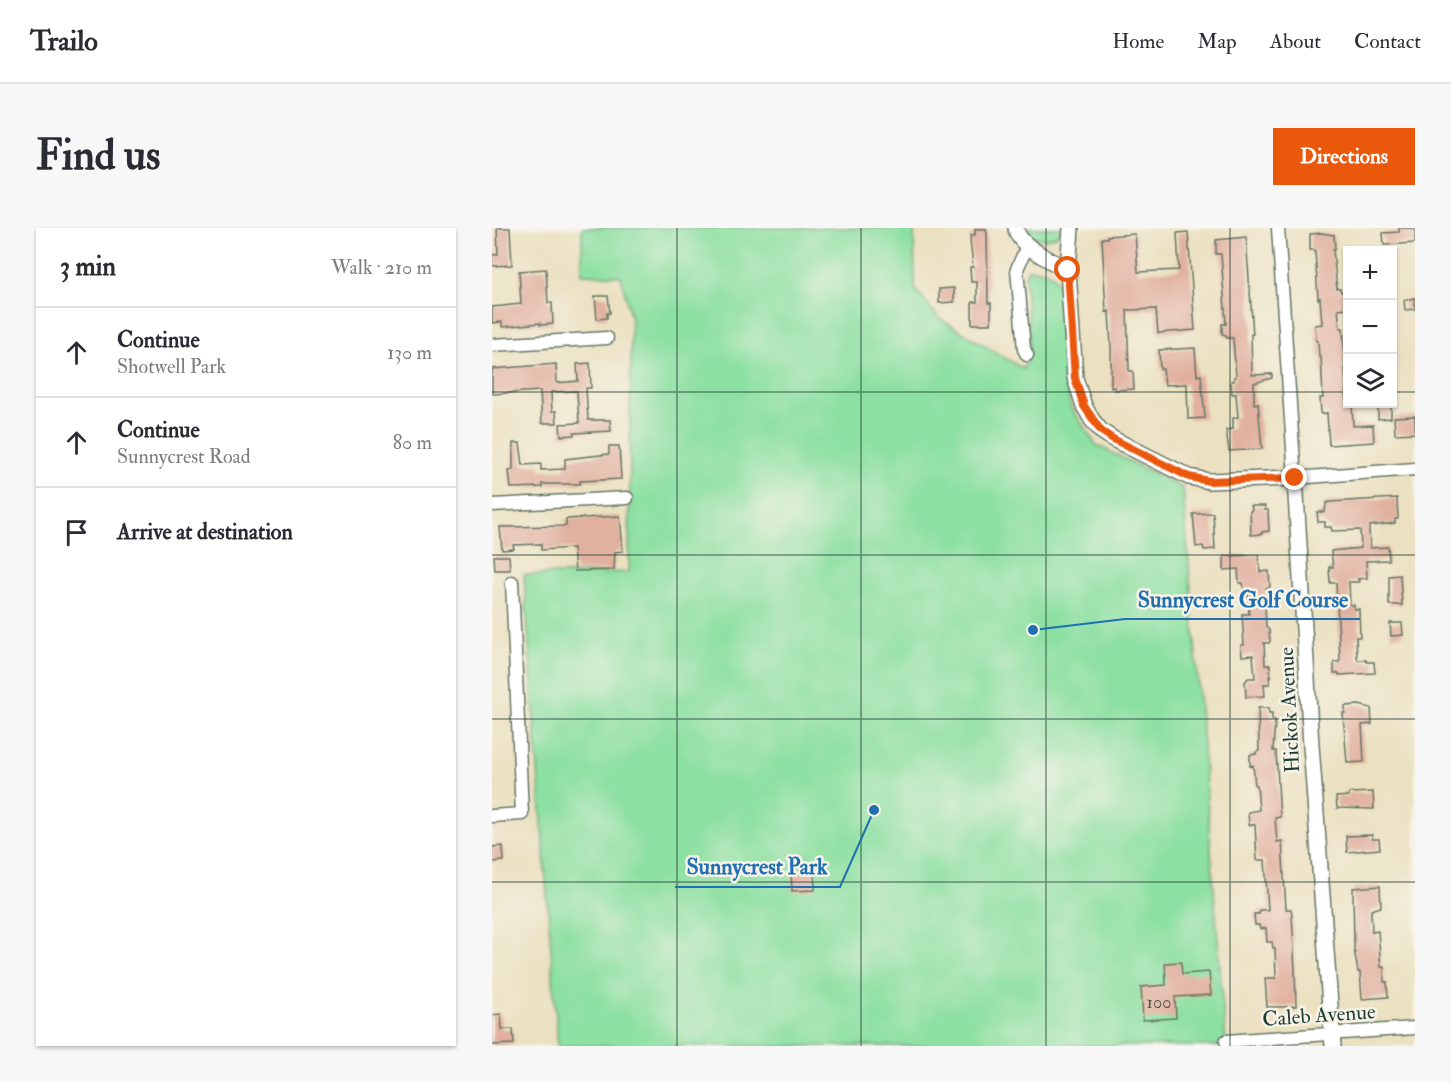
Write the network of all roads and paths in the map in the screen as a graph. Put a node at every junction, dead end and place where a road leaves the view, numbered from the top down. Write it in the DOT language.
graph roads {
  1 [pos="1016,228"];
  2 [pos="1071,228"];
  3 [pos="1278,228"];
  4 [pos="1027,246"];
  5 [pos="1068,270"];
  6 [pos="607,338"];
  7 [pos="492,345"];
  8 [pos="1026,355"];
  9 [pos="1415,469"];
  10 [pos="1295,478"];
  11 [pos="627,498"];
  12 [pos="492,505"];
  13 [pos="512,582"];
  14 [pos="492,816"];
  15 [pos="1415,1028"];
  16 [pos="1333,1040"];
  17 [pos="1226,1041"];
  1 -- 4 [label="street"];
  2 -- 5 [label="street"];
  3 -- 10 [label="street, Hickok Avenue"];
  4 -- 5 [label="street"];
  4 -- 8 [label="street"];
  5 -- 10 [label="street"];
  6 -- 7 [label="street"];
  9 -- 10 [label="street"];
  10 -- 16 [label="street, Hickok Avenue"];
  11 -- 12 [label="street"];
  13 -- 14 [label="street"];
  15 -- 16 [label="street, Caleb Avenue"];
  16 -- 17 [label="street, Caleb Avenue"];
}
